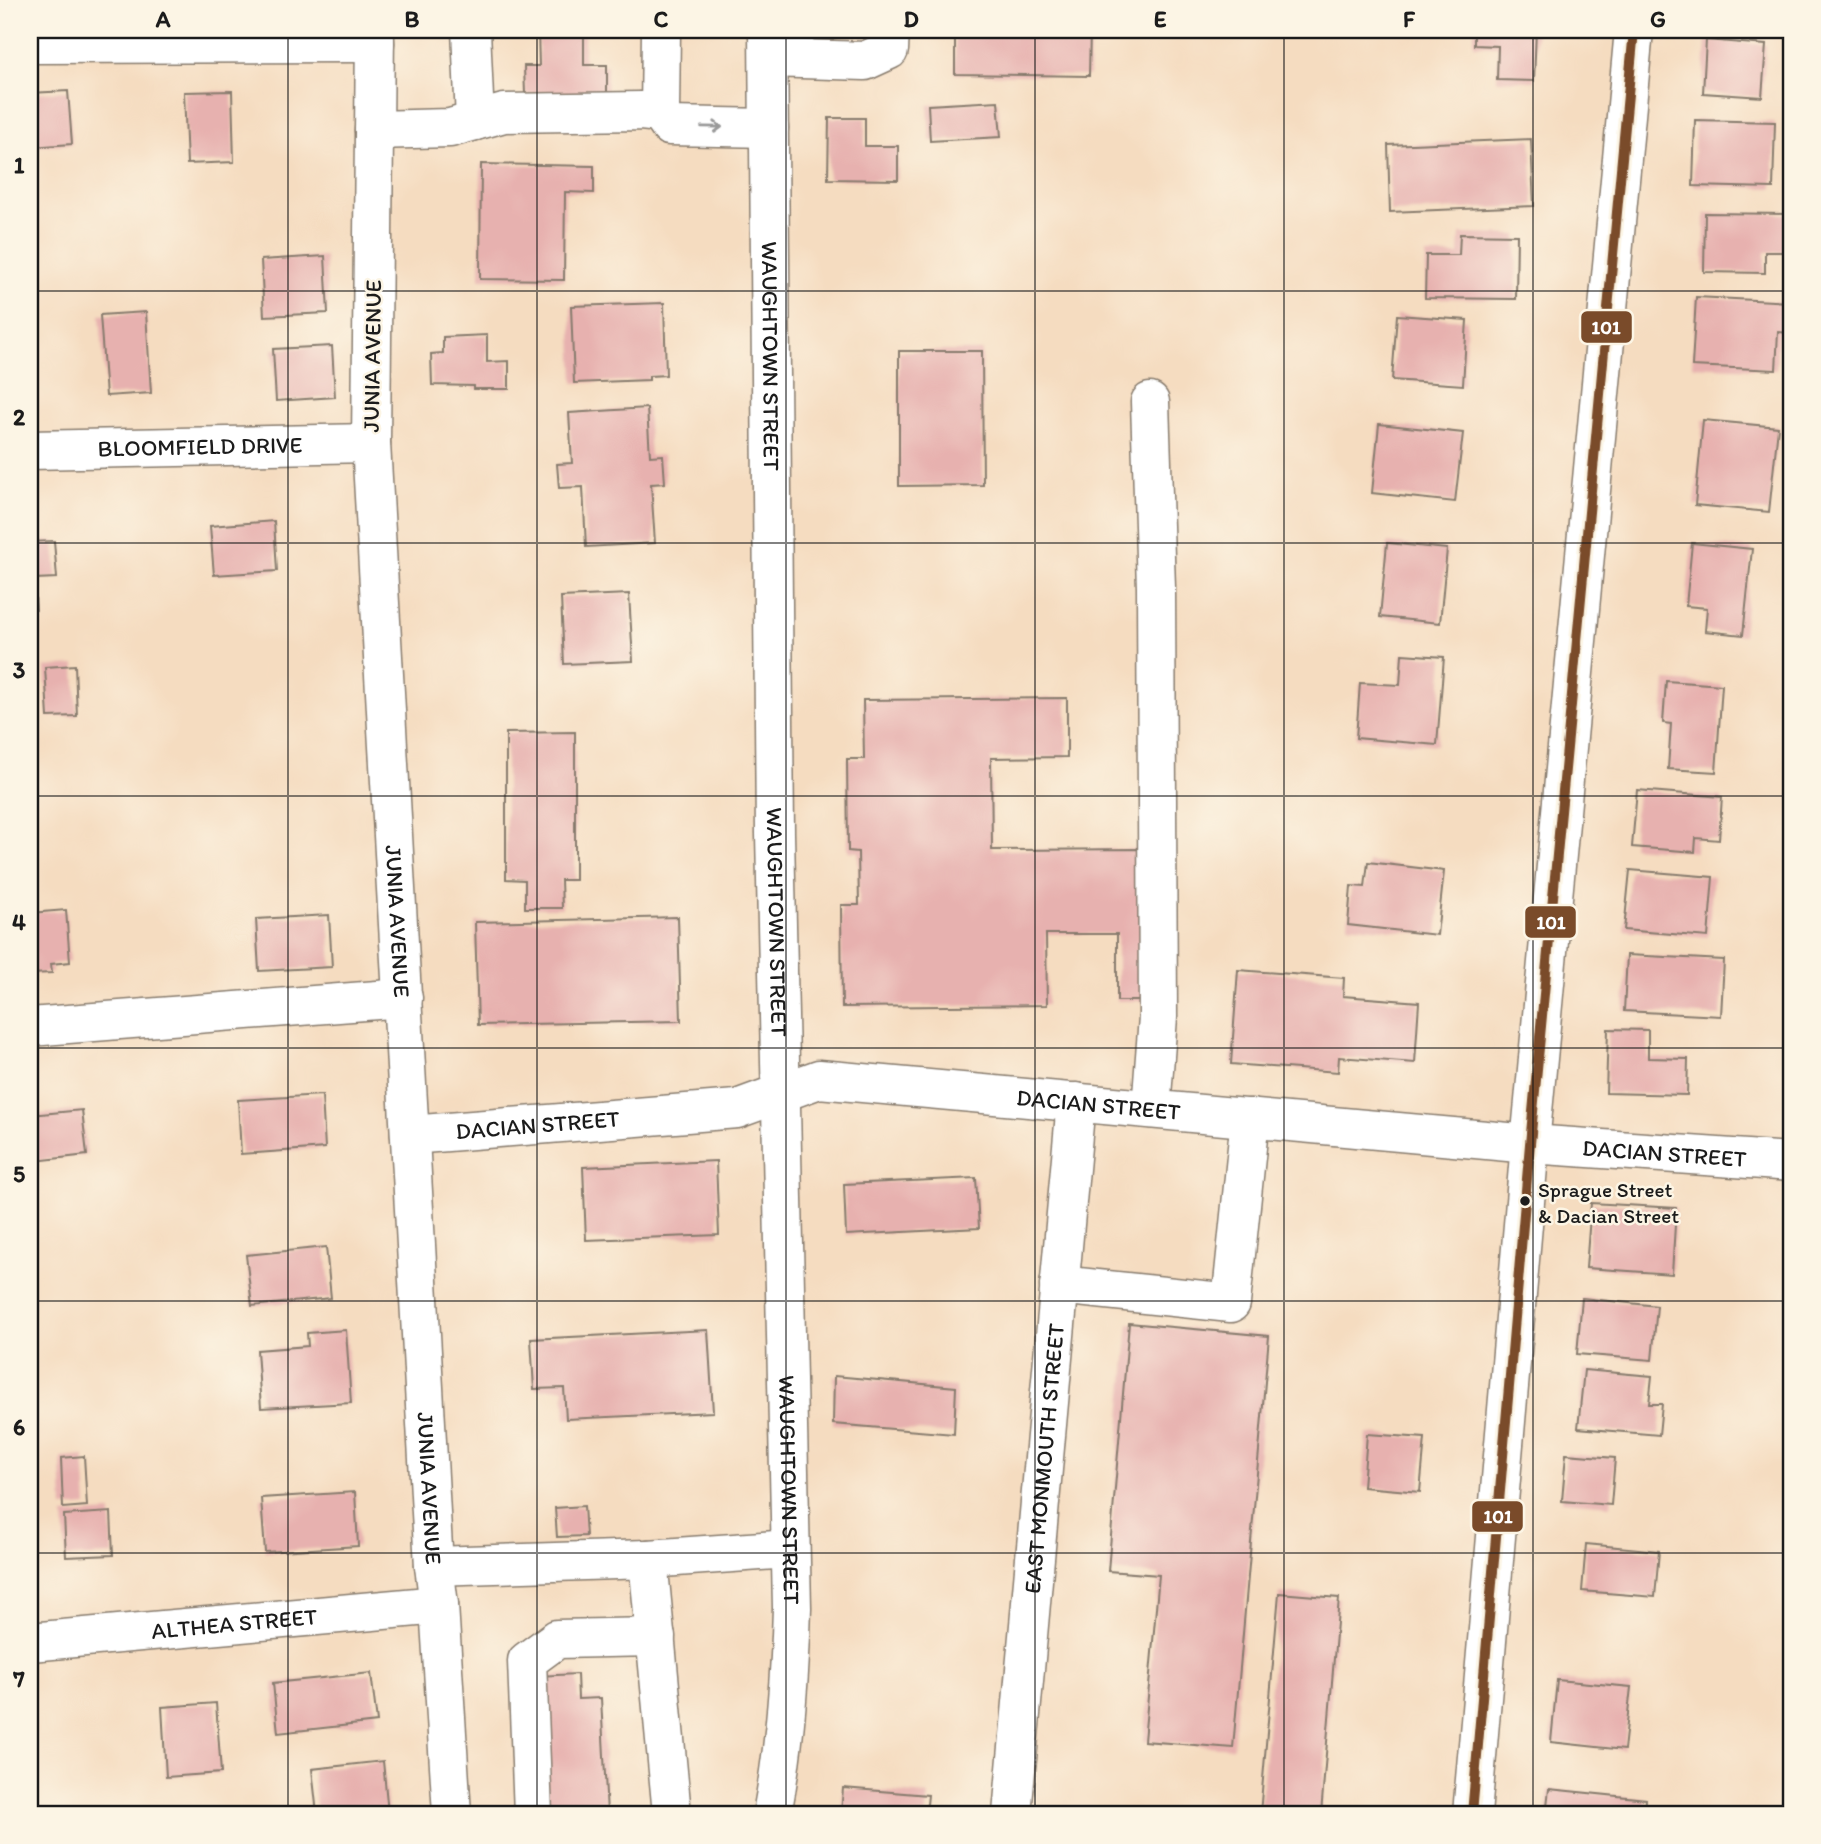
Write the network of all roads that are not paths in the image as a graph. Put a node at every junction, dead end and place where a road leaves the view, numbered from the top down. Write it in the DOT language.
graph roads {
  1 [pos="471,30"];
  2 [pos="661,30"];
  3 [pos="890,30"];
  4 [pos="1634,30"];
  5 [pos="375,36"];
  6 [pos="30,44"];
  7 [pos="768,44"];
  8 [pos="660,113"];
  9 [pos="475,121"];
  10 [pos="769,128"];
  11 [pos="374,130"];
  12 [pos="1150,402"];
  13 [pos="371,443"];
  14 [pos="30,450"];
  15 [pos="403,998"];
  16 [pos="30,1027"];
  17 [pos="781,1093"];
  18 [pos="1076,1102"];
  19 [pos="1151,1109"];
  20 [pos="1250,1118"];
  21 [pos="410,1135"];
  22 [pos="1530,1144"];
  23 [pos="1791,1162"];
  24 [pos="1059,1285"];
  25 [pos="790,1549"];
  26 [pos="648,1559"];
  27 [pos="434,1566"];
  28 [pos="439,1605"];
  29 [pos="656,1637"];
  30 [pos="30,1642"];
  31 [pos="452,1814"];
  32 [pos="533,1814"];
  33 [pos="672,1814"];
  34 [pos="772,1814"];
  35 [pos="1012,1814"];
  36 [pos="1472,1814"];
  1 -- 9 [label="street"];
  2 -- 8 [label="street"];
  3 -- 7 [label="street"];
  4 -- 22 [label="street"];
  5 -- 6 [label="street"];
  5 -- 11 [label="street, JUNIA AVENUE"];
  7 -- 10 [label="street, WAUGHTOWN STREET"];
  8 -- 9 [label="street"];
  8 -- 10 [label="street, one-way"];
  9 -- 11 [label="street"];
  10 -- 17 [label="street, WAUGHTOWN STREET"];
  11 -- 13 [label="street, JUNIA AVENUE"];
  12 -- 19 [label="street"];
  13 -- 14 [label="street, BLOOMFIELD DRIVE"];
  13 -- 15 [label="street, JUNIA AVENUE"];
  15 -- 16 [label="street"];
  15 -- 21 [label="street, JUNIA AVENUE"];
  17 -- 18 [label="street, DACIAN STREET"];
  17 -- 21 [label="street, DACIAN STREET"];
  17 -- 25 [label="street, WAUGHTOWN STREET"];
  18 -- 19 [label="street, DACIAN STREET"];
  18 -- 24 [label="street, EAST MONMOUTH STREET"];
  19 -- 20 [label="street, DACIAN STREET"];
  20 -- 22 [label="street, DACIAN STREET"];
  20 -- 24 [label="street"];
  21 -- 27 [label="street, JUNIA AVENUE"];
  22 -- 23 [label="street, DACIAN STREET"];
  22 -- 36 [label="street"];
  24 -- 35 [label="street, EAST MONMOUTH STREET"];
  25 -- 26 [label="street"];
  25 -- 34 [label="street, WAUGHTOWN STREET"];
  26 -- 27 [label="street"];
  26 -- 29 [label="street"];
  27 -- 28 [label="street, JUNIA AVENUE"];
  28 -- 30 [label="street, ALTHEA STREET"];
  28 -- 31 [label="street, JUNIA AVENUE"];
  29 -- 32 [label="street"];
  29 -- 33 [label="street"];
}
